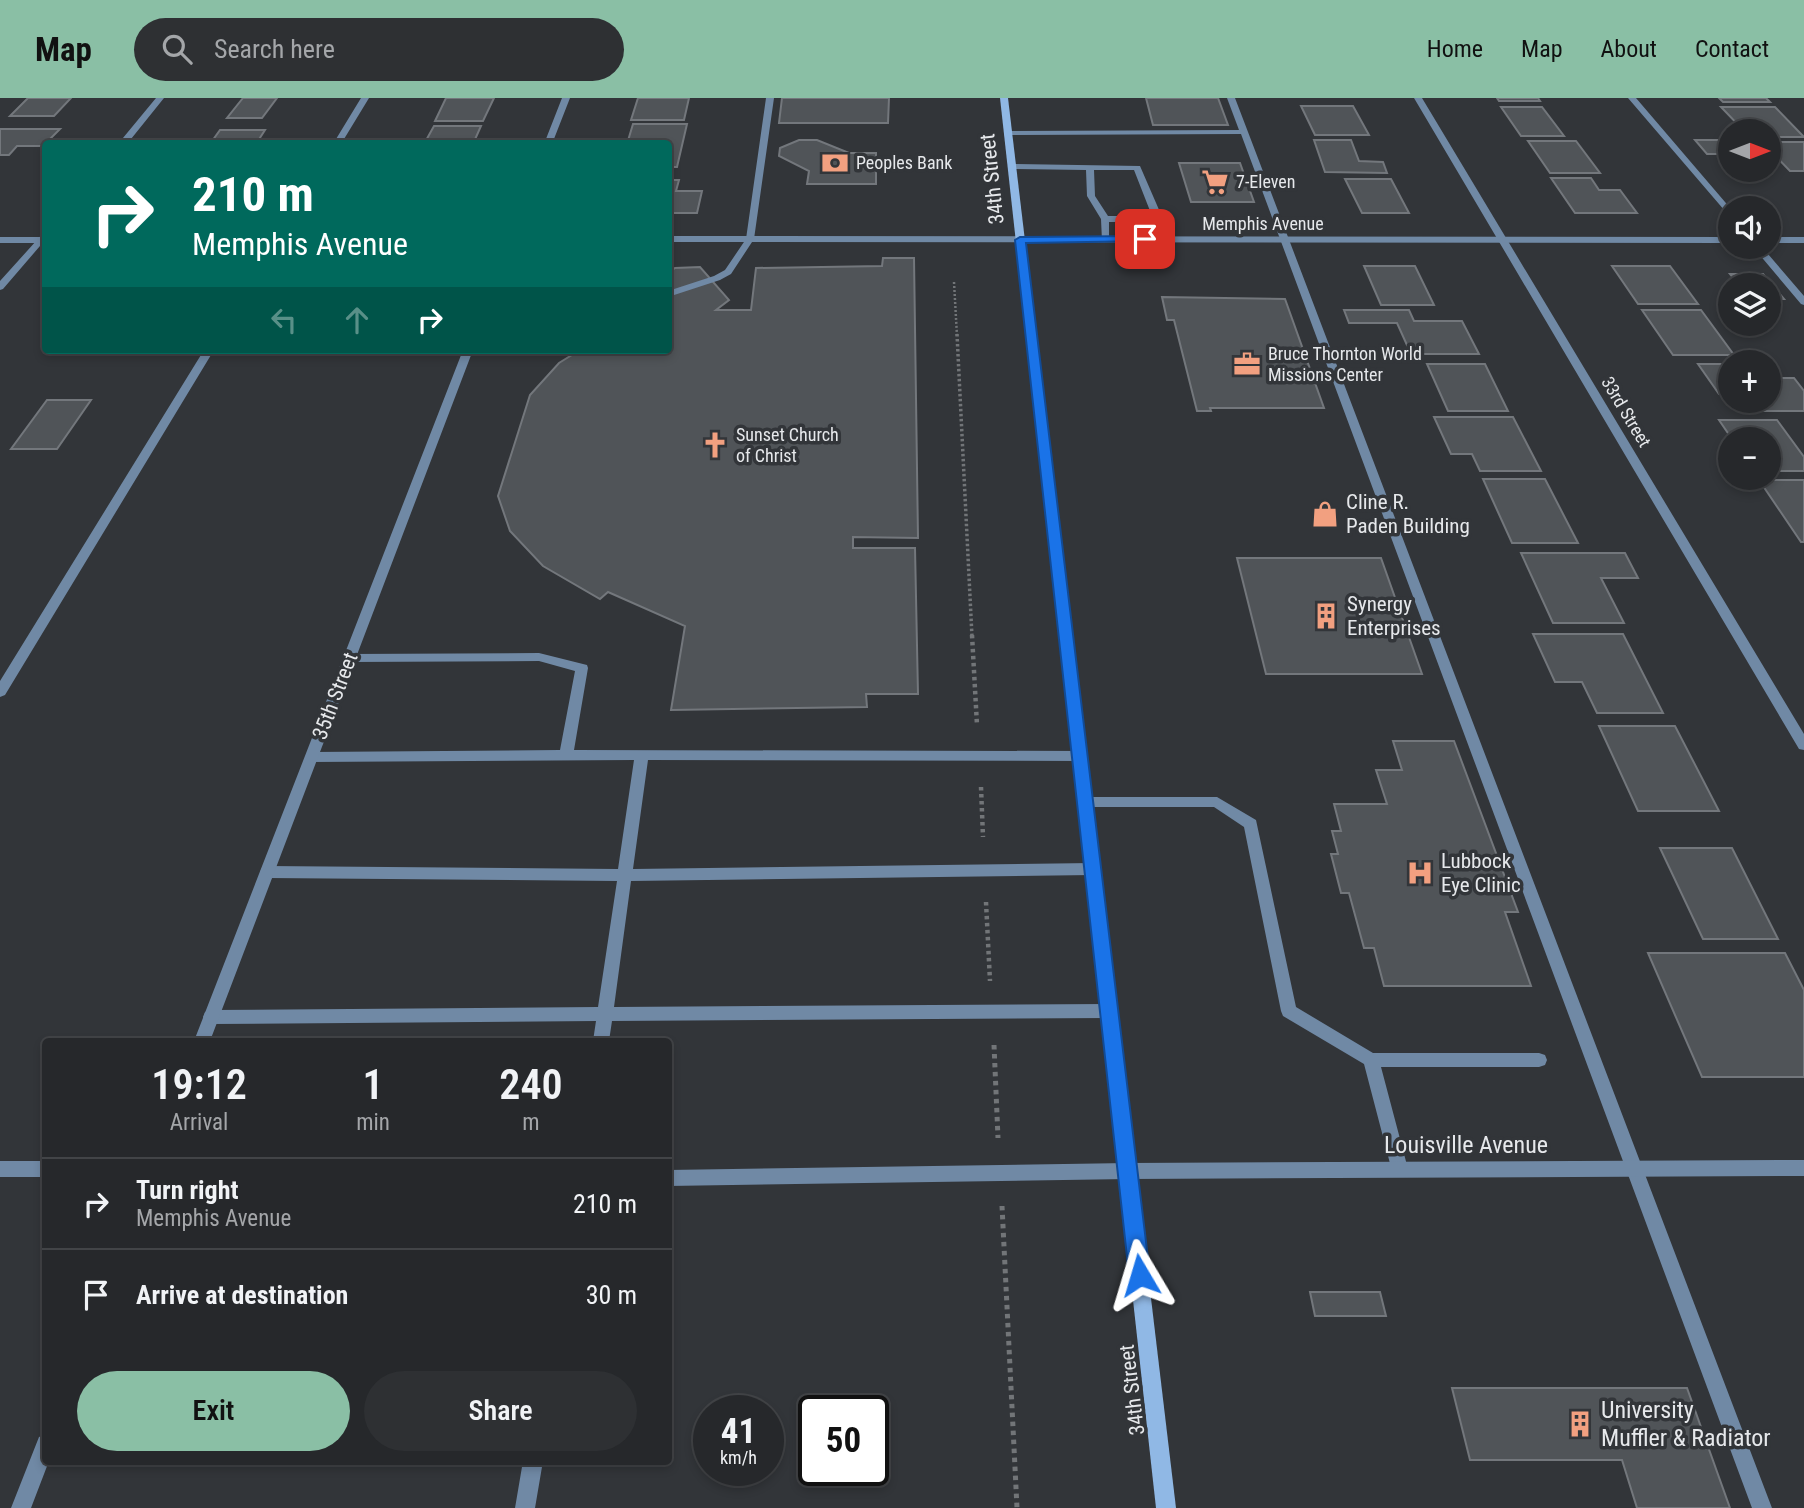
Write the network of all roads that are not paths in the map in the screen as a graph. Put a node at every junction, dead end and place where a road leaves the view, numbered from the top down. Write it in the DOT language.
graph roads {
  1 [pos="160,98"];
  2 [pos="365,98"];
  3 [pos="566,98"];
  4 [pos="770,98"];
  5 [pos="1004,98"];
  6 [pos="1231,98"];
  7 [pos="1418,98"];
  8 [pos="1632,98"];
  9 [pos="1244,132"];
  10 [pos="1009,133"];
  11 [pos="125,140"];
  12 [pos="339,140"];
  13 [pos="550,140"];
  14 [pos="1012,167"];
  15 [pos="1090,167"];
  16 [pos="1718,200"];
  17 [pos="1105,219"];
  18 [pos="1158,219"];
  19 [pos="42,238"];
  20 [pos="672,239"];
  21 [pos="750,239"];
  22 [pos="1105,239"];
  23 [pos="1165,239"];
  24 [pos="0,240"];
  25 [pos="42,240"];
  26 [pos="1020,240"];
  27 [pos="1285,240"];
  28 [pos="1502,240"];
  29 [pos="1718,240"];
  30 [pos="1781,240"];
  31 [pos="1804,240"];
  32 [pos="1767,259"];
  33 [pos="0,287"];
  34 [pos="672,293"];
  35 [pos="1804,302"];
  36 [pos="207,354"];
  37 [pos="466,354"];
  38 [pos="350,658"];
  39 [pos="0,692"];
  40 [pos="1804,745"];
  41 [pos="642,755"];
  42 [pos="566,756"];
  43 [pos="1080,756"];
  44 [pos="312,757"];
  45 [pos="1086,802"];
  46 [pos="1093,869"];
  47 [pos="267,872"];
  48 [pos="626,875"];
  49 [pos="1109,1011"];
  50 [pos="605,1014"];
  51 [pos="211,1017"];
  52 [pos="203,1038"];
  53 [pos="601,1038"];
  54 [pos="1371,1060"];
  55 [pos="1539,1060"];
  56 [pos="1633,1168"];
  57 [pos="1804,1168"];
  58 [pos="0,1169"];
  59 [pos="42,1169"];
  60 [pos="1399,1169"];
  61 [pos="1128,1171"];
  62 [pos="672,1178"];
  63 [pos="42,1454"];
  64 [pos="532,1465"];
  65 [pos="21,1508"];
  66 [pos="525,1508"];
  67 [pos="1167,1508"];
  68 [pos="1762,1508"];
  1 -- 11 [label="street"];
  2 -- 12 [label="street"];
  3 -- 13 [label="street"];
  4 -- 21 [label="street"];
  5 -- 10 [label="main road, 34th Street"];
  6 -- 9 [label="street"];
  7 -- 28 [label="street, 33rd Street"];
  8 -- 16 [label="street"];
  9 -- 10 [label="street"];
  9 -- 27 [label="street"];
  10 -- 14 [label="main road, 34th Street"];
  14 -- 15 [label="street"];
  14 -- 26 [label="main road, 34th Street"];
  15 -- 17 [label="street"];
  15 -- 18 [label="street"];
  17 -- 18 [label="street"];
  17 -- 22 [label="street"];
  18 -- 23 [label="street"];
  19 -- 24 [label="street"];
  20 -- 21 [label="street, Memphis Avenue"];
  21 -- 26 [label="street, Memphis Avenue"];
  21 -- 34 [label="street"];
  22 -- 23 [label="street, Memphis Avenue"];
  22 -- 26 [label="street, Memphis Avenue"];
  23 -- 27 [label="street, Memphis Avenue"];
  25 -- 33 [label="street"];
  26 -- 43 [label="main road, 34th Street"];
  27 -- 28 [label="street, Memphis Avenue"];
  27 -- 56 [label="street"];
  28 -- 29 [label="street, Memphis Avenue"];
  28 -- 40 [label="street, 33rd Street"];
  30 -- 31 [label="street"];
  32 -- 35 [label="street"];
  36 -- 39 [label="street"];
  37 -- 38 [label="street, 35th Street"];
  38 -- 42 [label="street"];
  38 -- 44 [label="street, 35th Street"];
  41 -- 42 [label="street"];
  41 -- 43 [label="street"];
  41 -- 48 [label="street"];
  42 -- 44 [label="street"];
  43 -- 45 [label="main road, 34th Street"];
  44 -- 47 [label="street, 35th Street"];
  45 -- 46 [label="main road, 34th Street"];
  45 -- 54 [label="street"];
  46 -- 48 [label="street"];
  46 -- 49 [label="main road, 34th Street"];
  47 -- 48 [label="street"];
  47 -- 51 [label="street, 35th Street"];
  48 -- 50 [label="street"];
  49 -- 50 [label="street"];
  49 -- 61 [label="main road, 34th Street"];
  50 -- 51 [label="street"];
  50 -- 53 [label="street"];
  51 -- 52 [label="street, 35th Street"];
  54 -- 55 [label="street"];
  54 -- 60 [label="street"];
  56 -- 57 [label="street, Louisville Avenue"];
  56 -- 60 [label="street, Louisville Avenue"];
  56 -- 68 [label="street"];
  58 -- 59 [label="street"];
  60 -- 61 [label="street, Louisville Avenue"];
  61 -- 62 [label="street, Louisville Avenue"];
  61 -- 67 [label="main road, 34th Street"];
  63 -- 65 [label="street"];
  64 -- 66 [label="street"];
}
